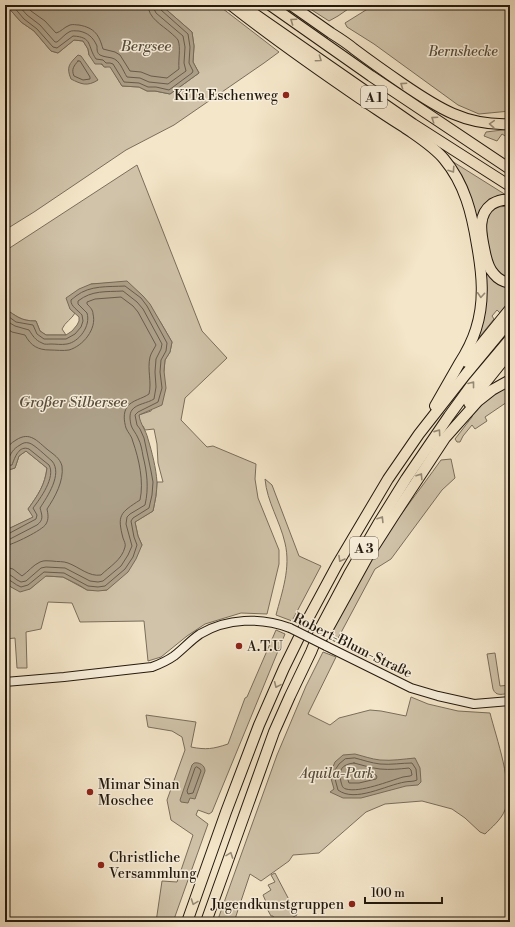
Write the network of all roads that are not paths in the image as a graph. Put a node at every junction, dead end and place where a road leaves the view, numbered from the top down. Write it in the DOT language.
graph roads {
  1 [pos="231,5"];
  2 [pos="241,5"];
  3 [pos="270,5"];
  4 [pos="291,5"];
  5 [pos="510,124"];
  6 [pos="467,140"];
  7 [pos="425,142"];
  8 [pos="510,163"];
  9 [pos="510,169"];
  10 [pos="510,186"];
  11 [pos="510,193"];
  12 [pos="510,200"];
  13 [pos="510,283"];
  14 [pos="510,309"];
  15 [pos="510,321"];
  16 [pos="510,339"];
  17 [pos="510,352"];
  18 [pos="510,380"];
  19 [pos="441,402"];
  20 [pos="452,423"];
  21 [pos="430,452"];
  22 [pos="5,682"];
  23 [pos="510,701"];
  24 [pos="187,922"];
  25 [pos="206,922"];
  1 -- 7 [label="highway"];
  2 -- 10 [label="highway, A 1, one-way"];
  6 -- 3 [label="highway, A 1, one-way"];
  5 -- 4 [label="highway, one-way"];
  6 -- 8 [label="highway"];
  6 -- 9 [label="highway, A 1"];
  7 -- 11 [label="highway"];
  7 -- 19 [label="highway, one-way"];
  12 -- 13 [label="highway"];
  14 -- 19 [label="highway"];
  15 -- 19 [label="highway"];
  20 -- 16 [label="highway, one-way"];
  17 -- 20 [label="highway"];
  18 -- 20 [label="highway"];
  19 -- 24 [label="highway, A 3, one-way"];
  21 -- 20 [label="highway, one-way"];
  20 -- 21 [label="highway"];
  25 -- 21 [label="highway, one-way"];
  22 -- 23 [label="main road, Robert-Blum-Straße, bridge"];
}
